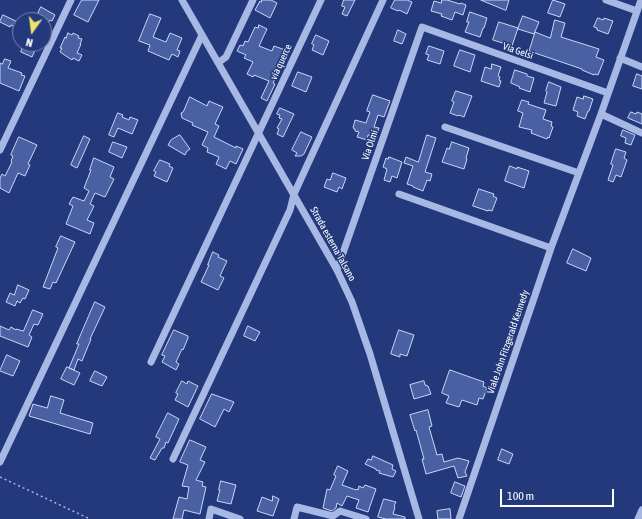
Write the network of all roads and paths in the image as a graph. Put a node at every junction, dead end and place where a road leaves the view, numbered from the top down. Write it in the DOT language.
graph roads {
  1 [pos="71,0"];
  2 [pos="182,0"];
  3 [pos="253,0"];
  4 [pos="321,0"];
  5 [pos="383,0"];
  6 [pos="606,0"];
  7 [pos="641,1"];
  8 [pos="637,11"];
  9 [pos="422,27"];
  10 [pos="202,35"];
  11 [pos="620,58"];
  12 [pos="218,63"];
  13 [pos="642,67"];
  14 [pos="608,93"];
  15 [pos="601,114"];
  16 [pos="445,127"];
  17 [pos="642,133"];
  18 [pos="259,134"];
  19 [pos="0,150"];
  20 [pos="579,173"];
  21 [pos="294,194"];
  22 [pos="399,194"];
  23 [pos="551,248"];
  24 [pos="337,270"];
  25 [pos="151,362"];
  26 [pos="173,459"];
  27 [pos="0,462"];
  28 [pos="0,477"];
  29 [pos="642,510"];
  30 [pos="90,519"];
  31 [pos="209,519"];
  32 [pos="240,519"];
  33 [pos="294,519"];
  34 [pos="366,519"];
  35 [pos="419,519"];
  36 [pos="459,519"];
  37 [pos="638,519"];
  1 -- 19 [label="street"];
  2 -- 10 [label="street, Strada esterna Talsano"];
  3 -- 12 [label="street"];
  4 -- 18 [label="street, via querce"];
  5 -- 21 [label="street"];
  6 -- 8 [label="street"];
  7 -- 8 [label="street, Viale John Fitzgerald Kennedy"];
  8 -- 11 [label="street, Viale John Fitzgerald Kennedy"];
  9 -- 14 [label="street, Via Gelsi"];
  9 -- 24 [label="street, Via Olmi"];
  10 -- 12 [label="street, Strada esterna Talsano"];
  10 -- 27 [label="street"];
  11 -- 13 [label="street"];
  11 -- 14 [label="street, Viale John Fitzgerald Kennedy"];
  12 -- 18 [label="street, Strada esterna Talsano"];
  14 -- 15 [label="street, Viale John Fitzgerald Kennedy"];
  15 -- 17 [label="street"];
  15 -- 20 [label="street, Viale John Fitzgerald Kennedy"];
  16 -- 20 [label="street"];
  18 -- 21 [label="street, Strada esterna Talsano"];
  18 -- 25 [label="street, via querce"];
  20 -- 23 [label="street, Viale John Fitzgerald Kennedy"];
  21 -- 24 [label="street, Strada esterna Talsano"];
  21 -- 26 [label="street"];
  22 -- 23 [label="street"];
  23 -- 36 [label="street, Viale John Fitzgerald Kennedy"];
  24 -- 35 [label="street, Strada esterna Talsano"];
  28 -- 30 [label="path"];
  29 -- 37 [label="street"];
  31 -- 32 [label="street"];
  33 -- 34 [label="street"];
}
